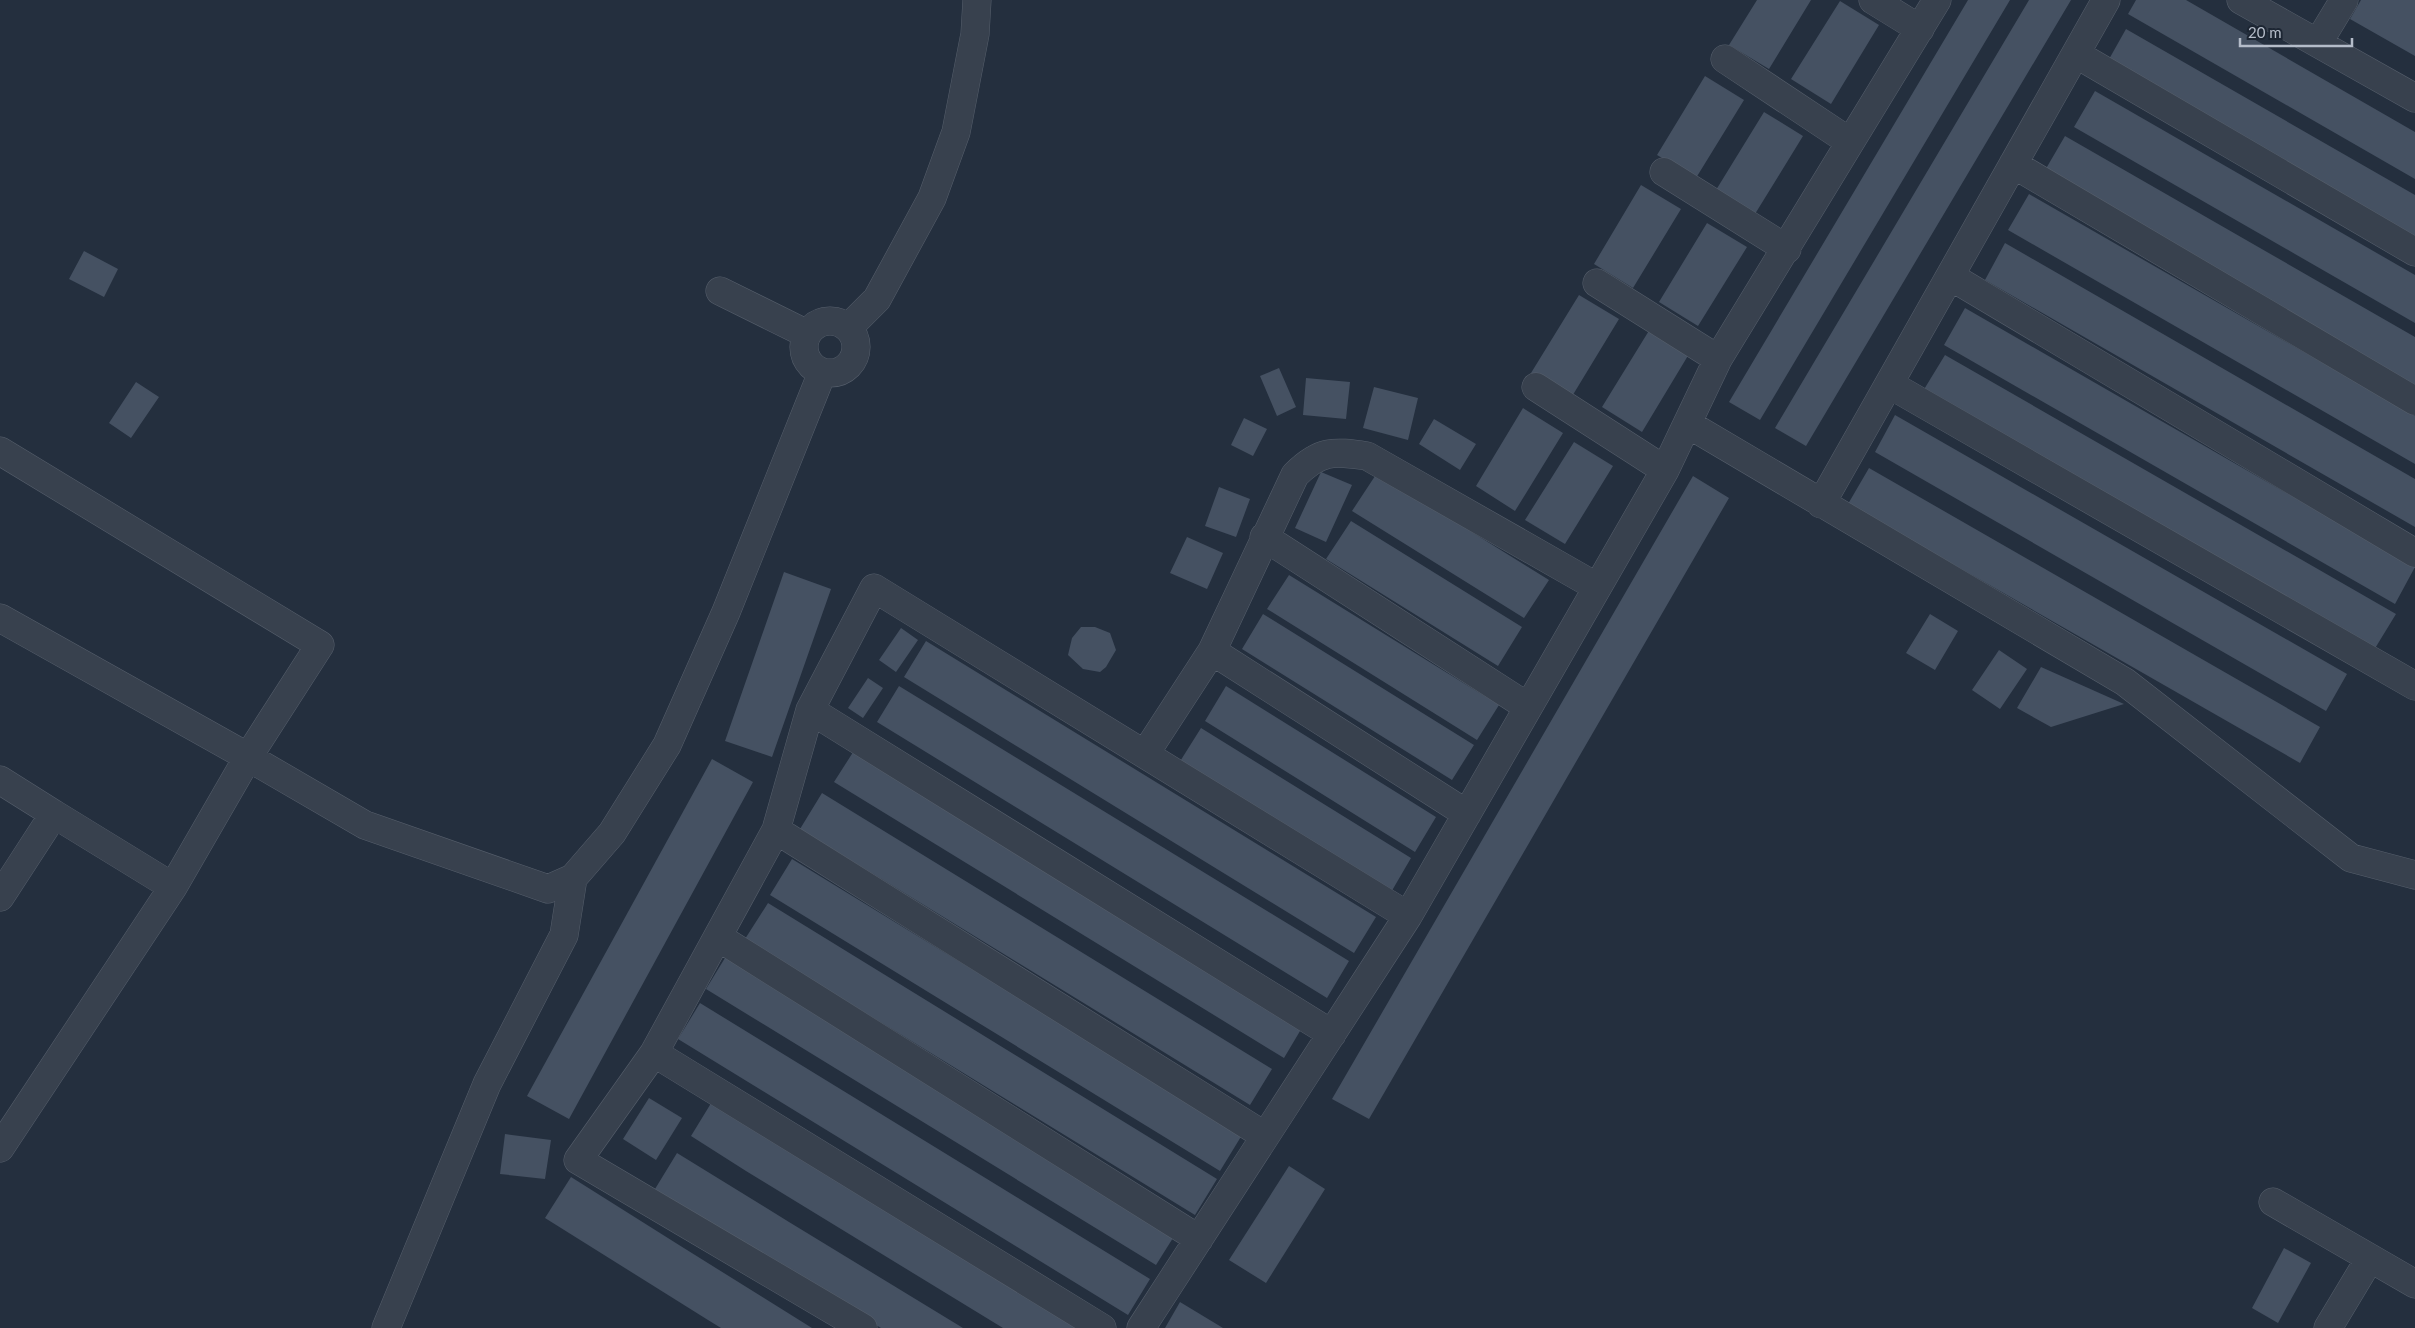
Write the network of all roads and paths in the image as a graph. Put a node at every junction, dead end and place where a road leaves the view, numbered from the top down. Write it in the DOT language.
graph roads {
  1 [pos="977,0"];
  2 [pos="1873,0"];
  3 [pos="1937,0"];
  4 [pos="2106,0"];
  5 [pos="2241,0"];
  6 [pos="2344,0"];
  7 [pos="1920,29"];
  8 [pos="2318,43"];
  9 [pos="2076,54"];
  10 [pos="1725,59"];
  11 [pos="2415,98"];
  12 [pos="1850,142"];
  13 [pos="2013,164"];
  14 [pos="1664,172"];
  15 [pos="1786,250"];
  16 [pos="2415,252"];
  17 [pos="1950,276"];
  18 [pos="1597,283"];
  19 [pos="720,291"];
  20 [pos="848,328"];
  21 [pos="807,334"];
  22 [pos="1718,359"];
  23 [pos="822,373"];
  24 [pos="1889,384"];
  25 [pos="1536,387"];
  26 [pos="2415,401"];
  27 [pos="1688,424"];
  28 [pos="0,451"];
  29 [pos="1665,470"];
  30 [pos="1821,504"];
  31 [pos="1264,537"];
  32 [pos="2415,553"];
  33 [pos="1597,587"];
  34 [pos="0,618"];
  35 [pos="1212,651"];
  36 [pos="2415,686"];
  37 [pos="1528,707"];
  38 [pos="810,710"];
  39 [pos="1145,754"];
  40 [pos="248,757"];
  41 [pos="0,780"];
  42 [pos="54,814"];
  43 [pos="1467,814"];
  44 [pos="776,830"];
  45 [pos="2415,875"];
  46 [pos="573,878"];
  47 [pos="173,887"];
  48 [pos="0,897"];
  49 [pos="1408,916"];
  50 [pos="718,937"];
  51 [pos="1332,1034"];
  52 [pos="654,1052"];
  53 [pos="1265,1136"];
  54 [pos="0,1148"];
  55 [pos="2272,1202"];
  56 [pos="1199,1239"];
  57 [pos="2370,1258"];
  58 [pos="2415,1284"];
  59 [pos="386,1328"];
  60 [pos="863,1328"];
  61 [pos="1102,1328"];
  62 [pos="1140,1328"];
  63 [pos="2328,1328"];
  1 -- 20 [label="street"];
  2 -- 7 [label="street"];
  3 -- 7 [label="street"];
  4 -- 9 [label="street"];
  5 -- 8 [label="street"];
  6 -- 8 [label="street"];
  7 -- 12 [label="street"];
  8 -- 11 [label="street"];
  9 -- 13 [label="street"];
  9 -- 16 [label="street"];
  10 -- 12 [label="street"];
  12 -- 15 [label="street"];
  13 -- 17 [label="street"];
  13 -- 26 [label="street"];
  14 -- 15 [label="street"];
  15 -- 22 [label="street"];
  17 -- 24 [label="street"];
  17 -- 32 [label="street"];
  18 -- 22 [label="street"];
  19 -- 21 [label="street"];
  20 -- 21 [label="street"];
  20 -- 23 [label="street"];
  21 -- 23 [label="street"];
  22 -- 27 [label="street"];
  23 -- 46 [label="street"];
  24 -- 30 [label="street"];
  24 -- 36 [label="street"];
  25 -- 29 [label="street"];
  27 -- 29 [label="street"];
  27 -- 30 [label="street"];
  28 -- 40 [label="street"];
  29 -- 33 [label="street"];
  30 -- 45 [label="street"];
  31 -- 33 [label="street"];
  31 -- 35 [label="street"];
  31 -- 37 [label="street"];
  33 -- 37 [label="street"];
  34 -- 40 [label="street"];
  35 -- 39 [label="street"];
  35 -- 43 [label="street"];
  37 -- 43 [label="street"];
  38 -- 39 [label="street"];
  38 -- 44 [label="street"];
  38 -- 51 [label="street"];
  39 -- 49 [label="street"];
  40 -- 46 [label="street"];
  40 -- 47 [label="street"];
  41 -- 42 [label="street"];
  42 -- 47 [label="street"];
  42 -- 48 [label="street"];
  43 -- 49 [label="street"];
  44 -- 50 [label="street"];
  44 -- 53 [label="street"];
  46 -- 59 [label="street"];
  47 -- 54 [label="street"];
  49 -- 51 [label="street"];
  50 -- 52 [label="street"];
  50 -- 56 [label="street"];
  51 -- 53 [label="street"];
  52 -- 60 [label="street"];
  52 -- 61 [label="street"];
  53 -- 56 [label="street"];
  55 -- 57 [label="street"];
  56 -- 62 [label="street"];
  57 -- 58 [label="street"];
  57 -- 63 [label="street"];
}
